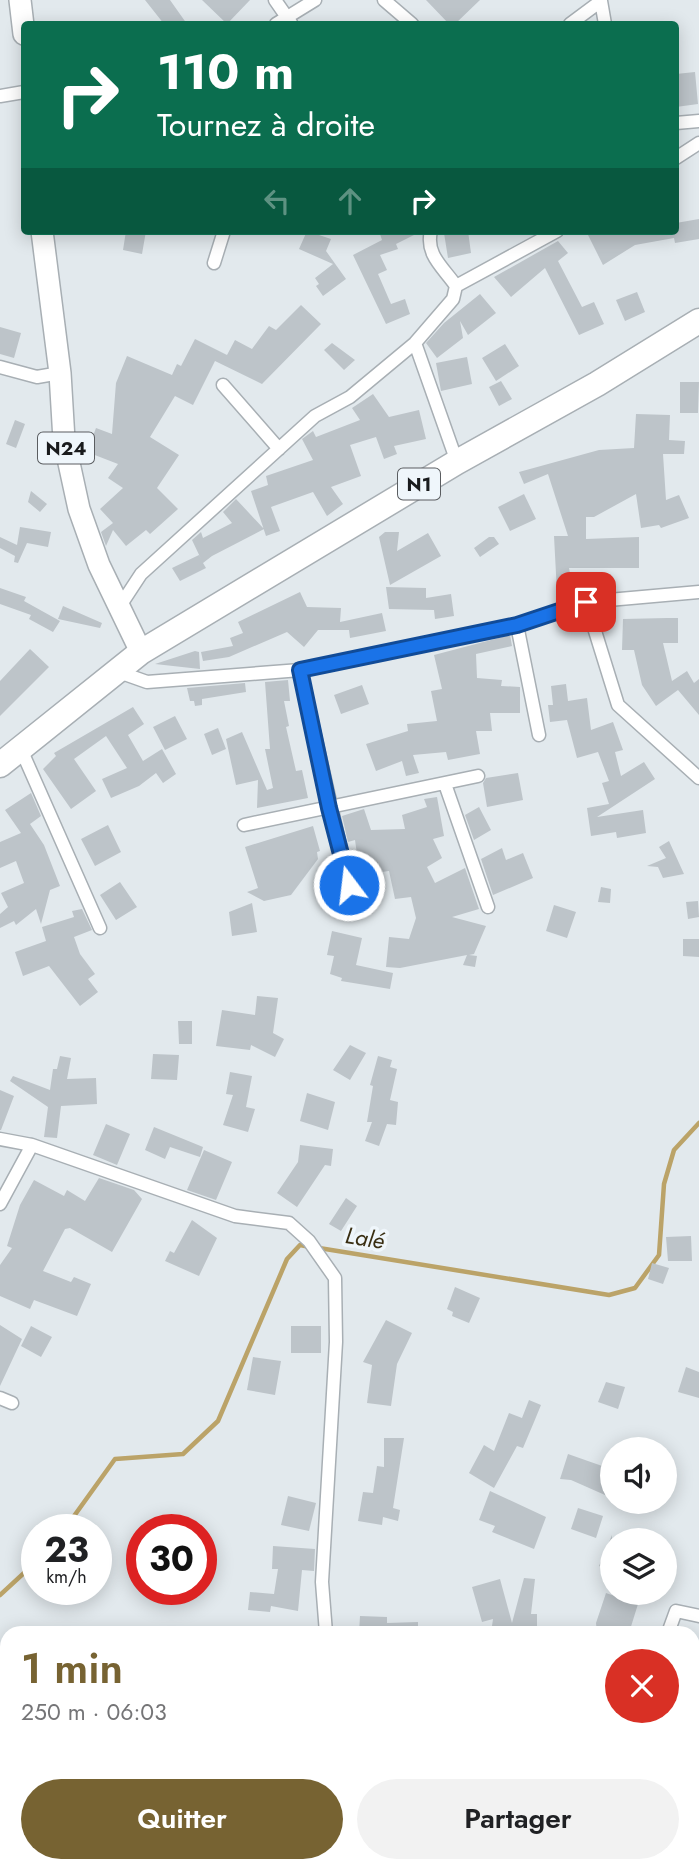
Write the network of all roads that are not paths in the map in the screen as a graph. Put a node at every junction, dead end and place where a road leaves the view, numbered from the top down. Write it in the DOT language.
graph roads {
  1 [pos="20,0"];
  2 [pos="275,0"];
  3 [pos="315,0"];
  4 [pos="384,0"];
  5 [pos="22,21"];
  6 [pos="285,21"];
  7 [pos="286,21"];
  8 [pos="408,21"];
  9 [pos="574,21"];
  10 [pos="604,21"];
  11 [pos="21,92"];
  12 [pos="0,96"];
  13 [pos="699,121"];
  14 [pos="679,123"];
  15 [pos="699,143"];
  16 [pos="679,156"];
  17 [pos="43,235"];
  18 [pos="223,235"];
  19 [pos="430,235"];
  20 [pos="550,235"];
  21 [pos="214,263"];
  22 [pos="456,286"];
  23 [pos="699,321"];
  24 [pos="415,343"];
  25 [pos="0,367"];
  26 [pos="60,373"];
  27 [pos="223,385"];
  28 [pos="279,449"];
  29 [pos="457,462"];
  30 [pos="699,592"];
  31 [pos="586,602"];
  32 [pos="120,606"];
  33 [pos="517,625"];
  34 [pos="141,652"];
  35 [pos="300,670"];
  36 [pos="115,671"];
  37 [pos="539,735"];
  38 [pos="20,747"];
  39 [pos="0,765"];
  40 [pos="478,776"];
  41 [pos="699,778"];
  42 [pos="445,783"];
  43 [pos="329,808"];
  44 [pos="244,825"];
  45 [pos="349,885"];
  46 [pos="488,907"];
  47 [pos="100,928"];
  48 [pos="0,1139"];
  49 [pos="32,1145"];
  50 [pos="0,1204"];
  51 [pos="699,1616"];
  52 [pos="325,1626"];
  53 [pos="671,1626"];
  1 -- 5 [label="main road"];
  2 -- 6 [label="street"];
  3 -- 7 [label="street"];
  4 -- 8 [label="street"];
  9 -- 10 [label="street"];
  11 -- 12 [label="street"];
  13 -- 14 [label="street"];
  15 -- 16 [label="street"];
  17 -- 26 [label="main road, N24"];
  18 -- 21 [label="street"];
  19 -- 22 [label="street"];
  20 -- 22 [label="street"];
  22 -- 24 [label="street"];
  23 -- 29 [label="highway, N1"];
  24 -- 28 [label="street"];
  24 -- 29 [label="street"];
  25 -- 26 [label="street"];
  26 -- 32 [label="main road, N24"];
  27 -- 28 [label="street"];
  28 -- 32 [label="street"];
  29 -- 34 [label="highway, N1"];
  30 -- 31 [label="street"];
  31 -- 33 [label="street"];
  31 -- 41 [label="street"];
  32 -- 34 [label="main road, N24"];
  33 -- 35 [label="street"];
  33 -- 37 [label="street"];
  34 -- 36 [label="highway, N1"];
  35 -- 36 [label="street"];
  35 -- 43 [label="street"];
  36 -- 38 [label="highway, N1"];
  38 -- 39 [label="highway, N1"];
  38 -- 47 [label="street"];
  40 -- 42 [label="street"];
  42 -- 43 [label="street"];
  42 -- 46 [label="street"];
  43 -- 44 [label="street"];
  43 -- 45 [label="street"];
  48 -- 49 [label="street"];
  49 -- 50 [label="street"];
  49 -- 52 [label="street"];
  51 -- 53 [label="street"];
}
